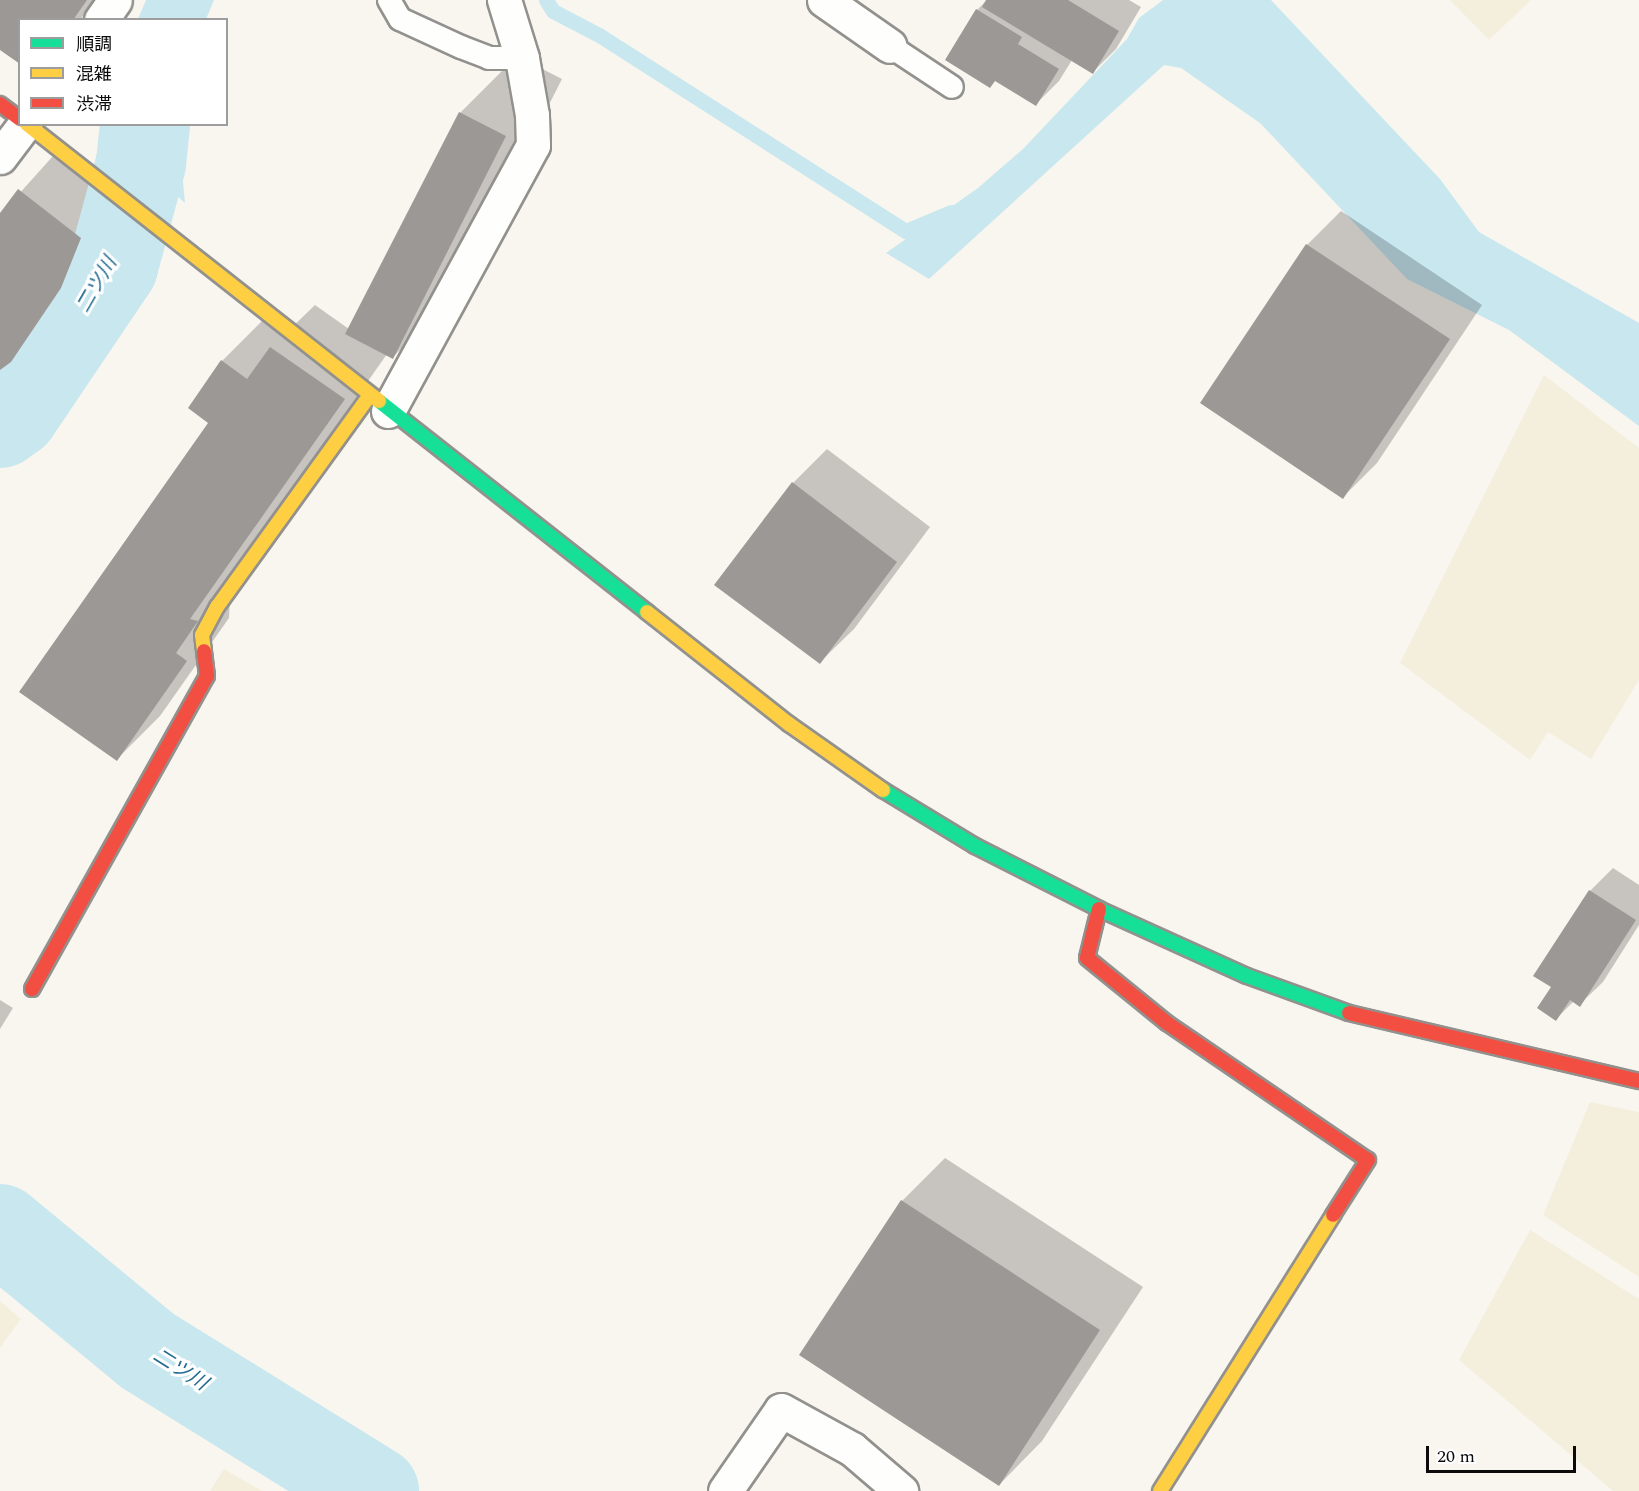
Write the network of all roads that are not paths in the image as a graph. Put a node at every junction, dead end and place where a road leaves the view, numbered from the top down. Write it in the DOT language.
graph roads {
  1 [pos="116,0"];
  2 [pos="389,0"];
  3 [pos="504,0"];
  4 [pos="824,0"];
  5 [pos="102,18"];
  6 [pos="890,46"];
  7 [pos="522,58"];
  8 [pos="952,87"];
  9 [pos="0,104"];
  10 [pos="18,118"];
  11 [pos="24,126"];
  12 [pos="29,126"];
  13 [pos="0,157"];
  14 [pos="379,403"];
  15 [pos="1099,909"];
  16 [pos="32,989"];
  17 [pos="1639,1081"];
  18 [pos="725,1491"];
  19 [pos="901,1491"];
  20 [pos="1160,1491"];
  1 -- 5 [label="street"];
  2 -- 7 [label="lane"];
  3 -- 7 [label="street"];
  4 -- 6 [label="street"];
  6 -- 8 [label="lane"];
  7 -- 14 [label="street"];
  9 -- 10 [label="street"];
  11 -- 13 [label="street"];
  12 -- 14 [label="street"];
  14 -- 15 [label="street"];
  14 -- 16 [label="street"];
  15 -- 17 [label="street"];
  15 -- 20 [label="street"];
  18 -- 19 [label="street"];
}
